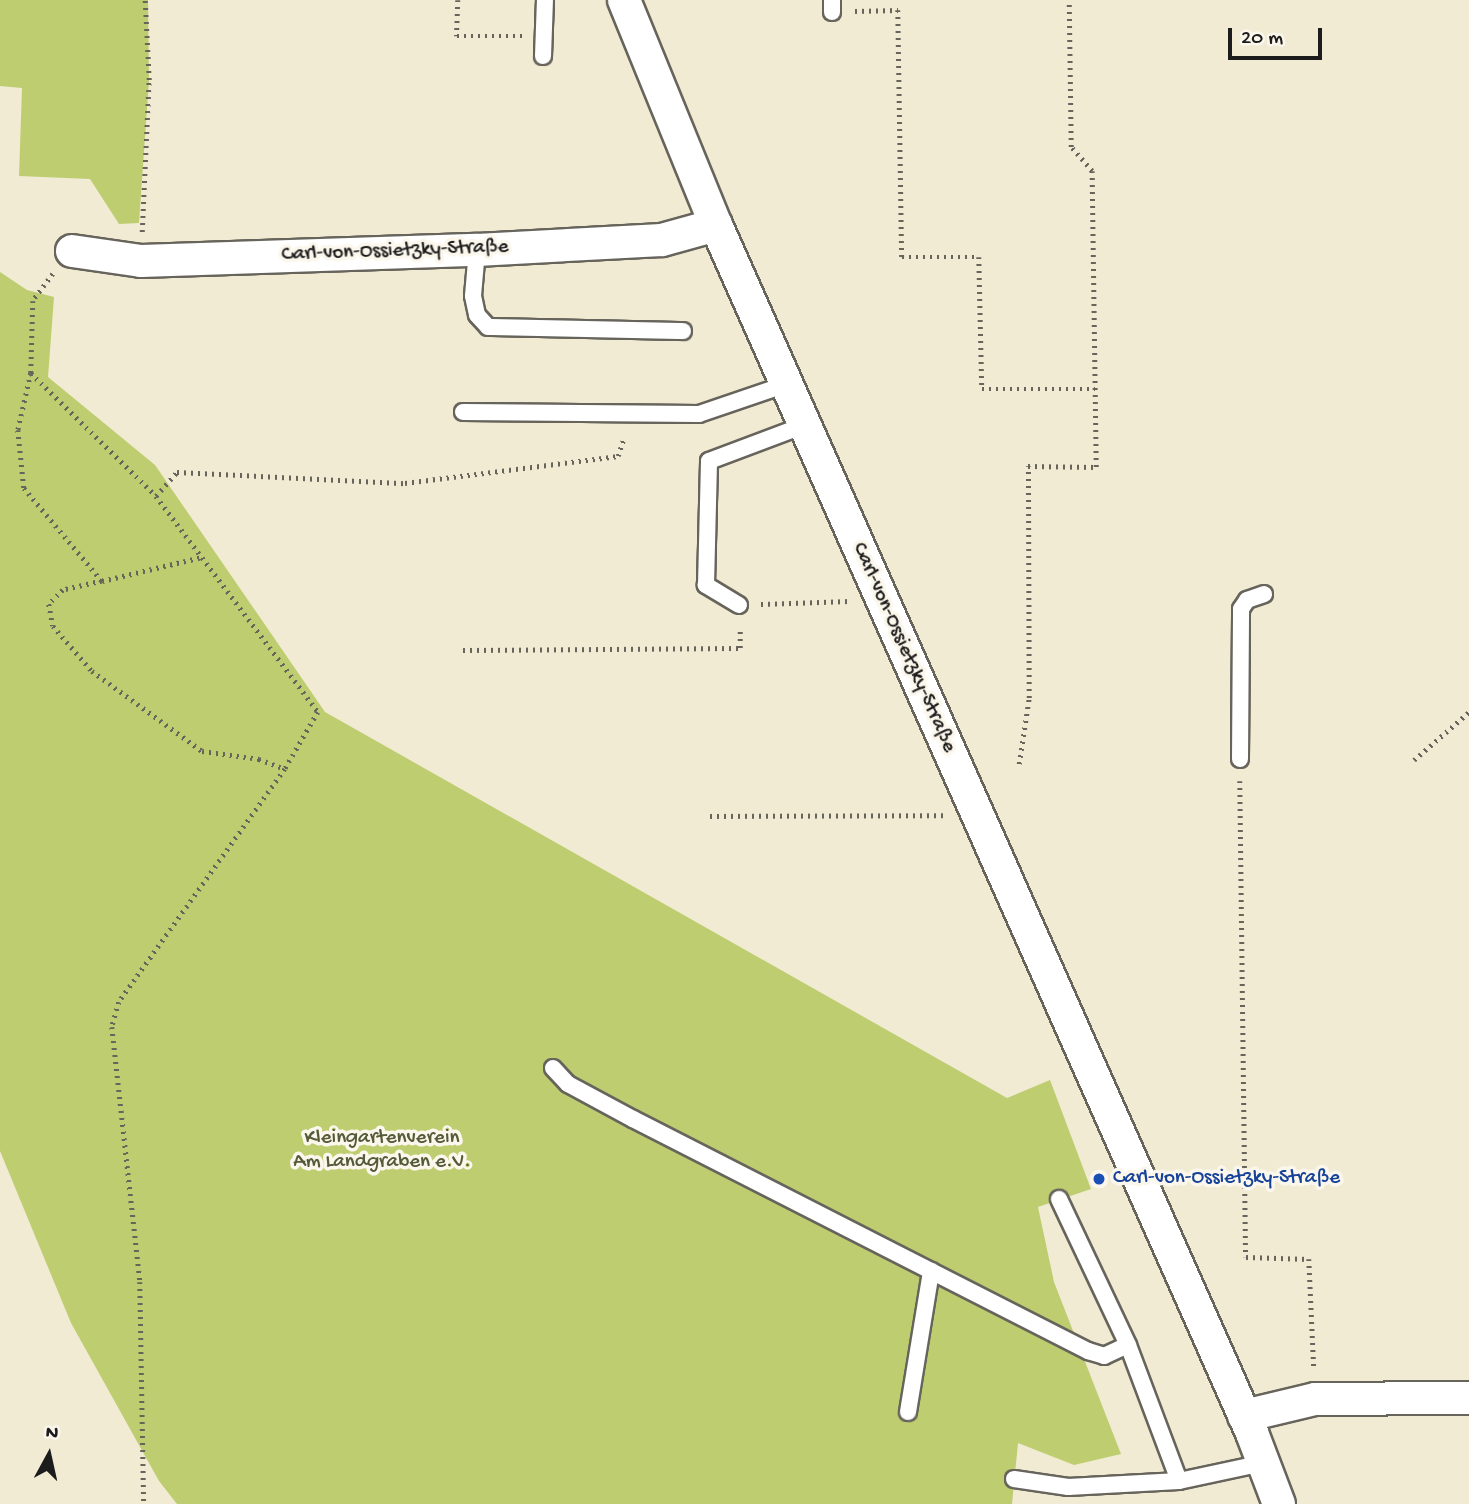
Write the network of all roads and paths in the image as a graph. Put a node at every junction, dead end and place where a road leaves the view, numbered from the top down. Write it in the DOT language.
graph roads {
  1 [pos="145,0"];
  2 [pos="458,0"];
  3 [pos="545,0"];
  4 [pos="624,0"];
  5 [pos="1069,0"];
  6 [pos="832,6"];
  7 [pos="544,36"];
  8 [pos="543,56"];
  9 [pos="716,225"];
  10 [pos="477,250"];
  11 [pos="72,251"];
  12 [pos="141,261"];
  13 [pos="683,331"];
  14 [pos="32,373"];
  15 [pos="787,384"];
  16 [pos="1095,389"];
  17 [pos="463,412"];
  18 [pos="632,413"];
  19 [pos="805,425"];
  20 [pos="156,496"];
  21 [pos="202,557"];
  22 [pos="102,581"];
  23 [pos="1264,594"];
  24 [pos="882,600"];
  25 [pos="739,605"];
  26 [pos="463,650"];
  27 [pos="1469,712"];
  28 [pos="1240,759"];
  29 [pos="1414,760"];
  30 [pos="1019,764"];
  31 [pos="285,769"];
  32 [pos="978,815"];
  33 [pos="710,816"];
  34 [pos="553,1068"];
  35 [pos="1059,1199"];
  36 [pos="931,1271"];
  37 [pos="1128,1345"];
  38 [pos="1469,1398"];
  39 [pos="1315,1399"];
  40 [pos="908,1412"];
  41 [pos="1244,1416"];
  42 [pos="1263,1463"];
  43 [pos="1014,1479"];
  44 [pos="1179,1480"];
  45 [pos="144,1504"];
  46 [pos="1279,1504"];
  1 -- 12 [label="path"];
  2 -- 7 [label="path"];
  3 -- 7 [label="lane"];
  4 -- 9 [label="street, Carl-von-Ossietzky-Straße"];
  5 -- 16 [label="path"];
  6 -- 16 [label="path"];
  7 -- 8 [label="lane"];
  9 -- 10 [label="street, Carl-von-Ossietzky-Straße"];
  9 -- 15 [label="street, Carl-von-Ossietzky-Straße"];
  10 -- 12 [label="street, Carl-von-Ossietzky-Straße"];
  10 -- 13 [label="lane"];
  11 -- 12 [label="street, Carl-von-Ossietzky-Straße"];
  11 -- 14 [label="path"];
  14 -- 20 [label="path"];
  14 -- 22 [label="path"];
  15 -- 18 [label="lane"];
  15 -- 19 [label="street, Carl-von-Ossietzky-Straße"];
  16 -- 30 [label="path"];
  17 -- 18 [label="lane"];
  18 -- 20 [label="path"];
  19 -- 24 [label="street, Carl-von-Ossietzky-Straße"];
  19 -- 25 [label="lane"];
  20 -- 21 [label="path"];
  21 -- 22 [label="path"];
  21 -- 31 [label="path"];
  22 -- 31 [label="path"];
  23 -- 28 [label="lane"];
  24 -- 25 [label="path"];
  24 -- 32 [label="street, Carl-von-Ossietzky-Straße"];
  25 -- 26 [label="path"];
  27 -- 29 [label="path"];
  28 -- 39 [label="path"];
  31 -- 45 [label="path"];
  32 -- 33 [label="path"];
  32 -- 41 [label="street, Carl-von-Ossietzky-Straße"];
  34 -- 36 [label="lane"];
  35 -- 37 [label="lane"];
  36 -- 37 [label="lane"];
  36 -- 40 [label="lane"];
  37 -- 44 [label="lane"];
  38 -- 39 [label="street"];
  39 -- 41 [label="street"];
  41 -- 42 [label="street, Carl-von-Ossietzky-Straße"];
  42 -- 44 [label="lane"];
  42 -- 46 [label="street, Carl-von-Ossietzky-Straße"];
  43 -- 44 [label="lane"];
}
